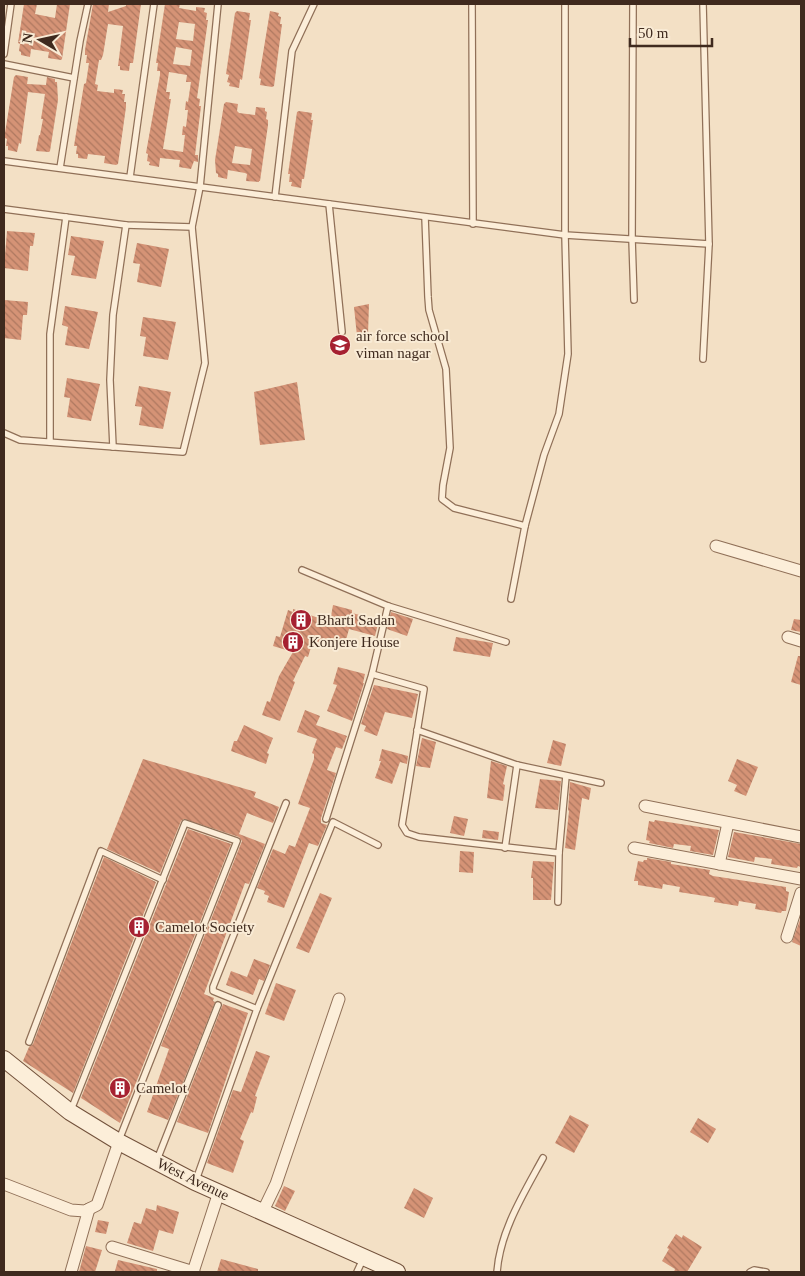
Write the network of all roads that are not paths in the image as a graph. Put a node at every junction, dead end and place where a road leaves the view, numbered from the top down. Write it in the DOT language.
graph roads {
  1 [pos="11,4"];
  2 [pos="88,4"];
  3 [pos="154,4"];
  4 [pos="218,4"];
  5 [pos="314,4"];
  6 [pos="472,4"];
  7 [pos="565,4"];
  8 [pos="633,4"];
  9 [pos="703,4"];
  10 [pos="4,54"];
  11 [pos="4,64"];
  12 [pos="74,78"];
  13 [pos="4,162"];
  14 [pos="60,168"];
  15 [pos="130,177"];
  16 [pos="200,187"];
  17 [pos="275,197"];
  18 [pos="329,204"];
  19 [pos="4,209"];
  20 [pos="66,217"];
  21 [pos="426,217"];
  22 [pos="473,224"];
  23 [pos="126,225"];
  24 [pos="192,227"];
  25 [pos="565,234"];
  26 [pos="632,239"];
  27 [pos="709,244"];
  28 [pos="634,300"];
  29 [pos="342,332"];
  30 [pos="703,359"];
  31 [pos="4,433"];
  32 [pos="50,442"];
  33 [pos="113,447"];
  34 [pos="525,526"];
  35 [pos="716,546"];
  36 [pos="302,570"];
  37 [pos="801,571"];
  38 [pos="511,599"];
  39 [pos="388,606"];
  40 [pos="788,637"];
  41 [pos="801,641"];
  42 [pos="506,642"];
  43 [pos="372,674"];
  44 [pos="417,730"];
  45 [pos="517,764"];
  46 [pos="566,776"];
  47 [pos="601,783"];
  48 [pos="286,802"];
  49 [pos="645,806"];
  50 [pos="326,819"];
  51 [pos="728,822"];
  52 [pos="801,836"];
  53 [pos="378,845"];
  54 [pos="505,848"];
  55 [pos="634,848"];
  56 [pos="559,854"];
  57 [pos="719,864"];
  58 [pos="801,879"];
  59 [pos="163,880"];
  60 [pos="801,893"];
  61 [pos="558,902"];
  62 [pos="787,937"];
  63 [pos="340,999"];
  64 [pos="218,1005"];
  65 [pos="257,1009"];
  66 [pos="29,1042"];
  67 [pos="4,1060"];
  68 [pos="70,1112"];
  69 [pos="119,1142"];
  70 [pos="543,1158"];
  71 [pos="156,1162"];
  72 [pos="195,1182"];
  73 [pos="4,1184"];
  74 [pos="219,1192"];
  75 [pos="89,1209"];
  76 [pos="262,1213"];
  77 [pos="112,1247"];
  78 [pos="360,1265"];
  79 [pos="71,1272"];
  80 [pos="194,1272"];
  81 [pos="397,1272"];
  82 [pos="497,1272"];
  83 [pos="750,1272"];
  84 [pos="766,1272"];
  1 -- 10 [label="lane"];
  2 -- 12 [label="lane"];
  3 -- 15 [label="lane"];
  4 -- 16 [label="lane"];
  5 -- 17 [label="lane"];
  6 -- 22 [label="lane"];
  7 -- 25 [label="lane"];
  8 -- 26 [label="lane"];
  9 -- 27 [label="lane"];
  11 -- 12 [label="lane"];
  12 -- 14 [label="lane"];
  13 -- 14 [label="lane"];
  14 -- 15 [label="lane"];
  15 -- 16 [label="lane"];
  16 -- 17 [label="lane"];
  16 -- 24 [label="lane"];
  17 -- 18 [label="lane"];
  18 -- 21 [label="lane"];
  18 -- 29 [label="lane"];
  19 -- 20 [label="lane"];
  20 -- 23 [label="lane"];
  20 -- 32 [label="lane"];
  21 -- 22 [label="lane"];
  21 -- 34 [label="lane"];
  22 -- 25 [label="lane"];
  23 -- 24 [label="lane"];
  23 -- 33 [label="lane"];
  24 -- 33 [label="lane"];
  25 -- 26 [label="lane"];
  25 -- 34 [label="lane"];
  26 -- 27 [label="lane"];
  26 -- 28 [label="lane"];
  27 -- 30 [label="lane"];
  31 -- 32 [label="lane"];
  32 -- 33 [label="lane"];
  34 -- 38 [label="lane"];
  35 -- 37 [label="street"];
  36 -- 39 [label="lane"];
  39 -- 42 [label="lane"];
  39 -- 43 [label="lane"];
  40 -- 41 [label="street"];
  43 -- 44 [label="lane"];
  43 -- 50 [label="lane"];
  44 -- 45 [label="lane"];
  44 -- 54 [label="lane"];
  45 -- 46 [label="lane"];
  45 -- 54 [label="lane"];
  46 -- 47 [label="lane"];
  46 -- 56 [label="lane"];
  48 -- 65 [label="lane"];
  49 -- 51 [label="street"];
  51 -- 52 [label="street"];
  51 -- 57 [label="street"];
  53 -- 65 [label="lane"];
  54 -- 56 [label="lane"];
  55 -- 57 [label="street"];
  56 -- 61 [label="lane"];
  57 -- 58 [label="street"];
  59 -- 66 [label="lane"];
  59 -- 68 [label="lane"];
  59 -- 69 [label="lane"];
  60 -- 62 [label="street"];
  63 -- 76 [label="street"];
  64 -- 71 [label="lane"];
  65 -- 72 [label="lane"];
  67 -- 68 [label="street, West Avenue"];
  68 -- 69 [label="street, West Avenue"];
  69 -- 71 [label="street, West Avenue"];
  69 -- 75 [label="street"];
  70 -- 82 [label="lane"];
  71 -- 72 [label="street, West Avenue"];
  72 -- 74 [label="street, West Avenue"];
  73 -- 75 [label="street"];
  74 -- 76 [label="street, West Avenue"];
  74 -- 80 [label="street"];
  75 -- 79 [label="street"];
  76 -- 78 [label="street, West Avenue"];
  77 -- 80 [label="street"];
  78 -- 81 [label="street, West Avenue"];
  83 -- 84 [label="lane"];
}
